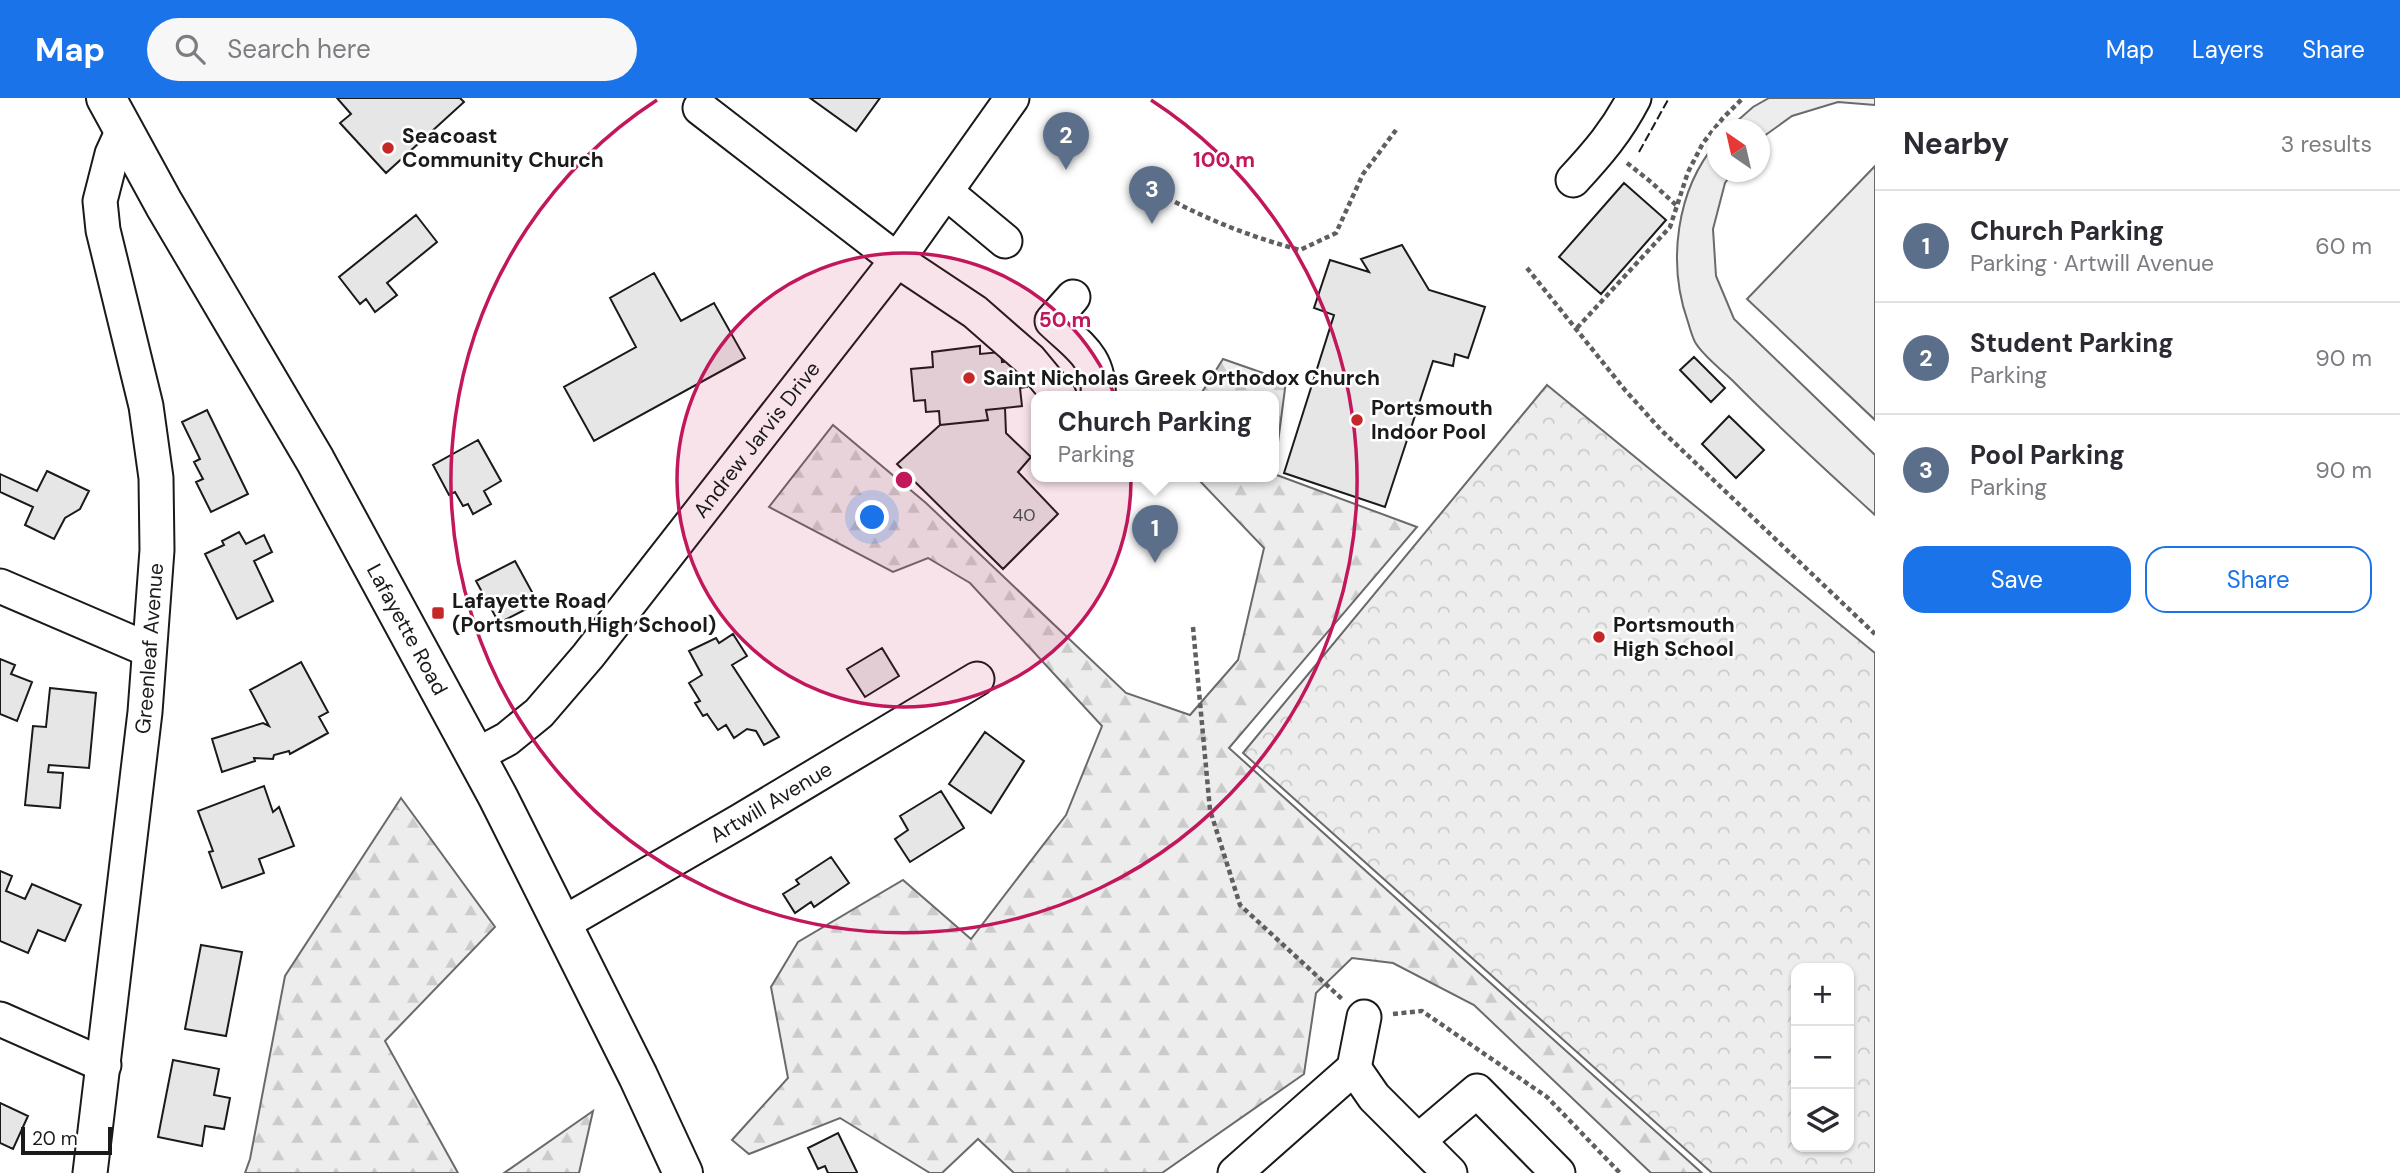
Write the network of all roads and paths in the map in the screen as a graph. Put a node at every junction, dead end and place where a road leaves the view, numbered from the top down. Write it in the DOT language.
graph roads {
  1 [pos="1013,98"];
  2 [pos="1634,98"];
  3 [pos="1743,98"];
  4 [pos="700,108"];
  5 [pos="114,114"];
  6 [pos="1396,130"];
  7 [pos="1624,160"];
  8 [pos="1573,180"];
  9 [pos="946,192"];
  10 [pos="1160,194"];
  11 [pos="1676,206"];
  12 [pos="1005,241"];
  13 [pos="897,260"];
  14 [pos="1527,268"];
  15 [pos="1073,297"];
  16 [pos="1577,328"];
  17 [pos="1056,391"];
  18 [pos="1098,391"];
  19 [pos="0,586"];
  20 [pos="1193,627"];
  21 [pos="1875,634"];
  22 [pos="149,650"];
  23 [pos="977,679"];
  24 [pos="475,756"];
  25 [pos="562,924"];
  26 [pos="1364,1017"];
  27 [pos="0,1019"];
  28 [pos="104,1065"];
  29 [pos="1354,1068"];
  30 [pos="1431,1162"];
  31 [pos="90,1173"];
  32 [pos="683,1173"];
  33 [pos="1236,1173"];
  34 [pos="1558,1173"];
  35 [pos="1620,1173"];
  1 -- 9 [label="street, Andrew Jarvis Drive"];
  2 -- 8 [label="street"];
  3 -- 11 [label="path"];
  4 -- 13 [label="street"];
  5 -- 22 [label="street, Greenleaf Avenue"];
  5 -- 24 [label="main road, Lafayette Road"];
  6 -- 10 [label="path"];
  7 -- 11 [label="path"];
  9 -- 12 [label="street"];
  9 -- 13 [label="street, Andrew Jarvis Drive"];
  11 -- 16 [label="path"];
  13 -- 17 [label="street"];
  13 -- 24 [label="street, Andrew Jarvis Drive"];
  14 -- 16 [label="path"];
  15 -- 18 [label="street"];
  16 -- 21 [label="path"];
  19 -- 22 [label="street"];
  20 -- 26 [label="path"];
  22 -- 28 [label="street, Greenleaf Avenue"];
  23 -- 25 [label="street, Artwill Avenue"];
  24 -- 25 [label="main road, Lafayette Road"];
  25 -- 32 [label="main road, Lafayette Road"];
  26 -- 29 [label="street"];
  26 -- 35 [label="path"];
  27 -- 28 [label="street"];
  28 -- 31 [label="street, Greenleaf Avenue"];
  29 -- 30 [label="street"];
  29 -- 33 [label="street"];
  30 -- 34 [label="street"];
}
